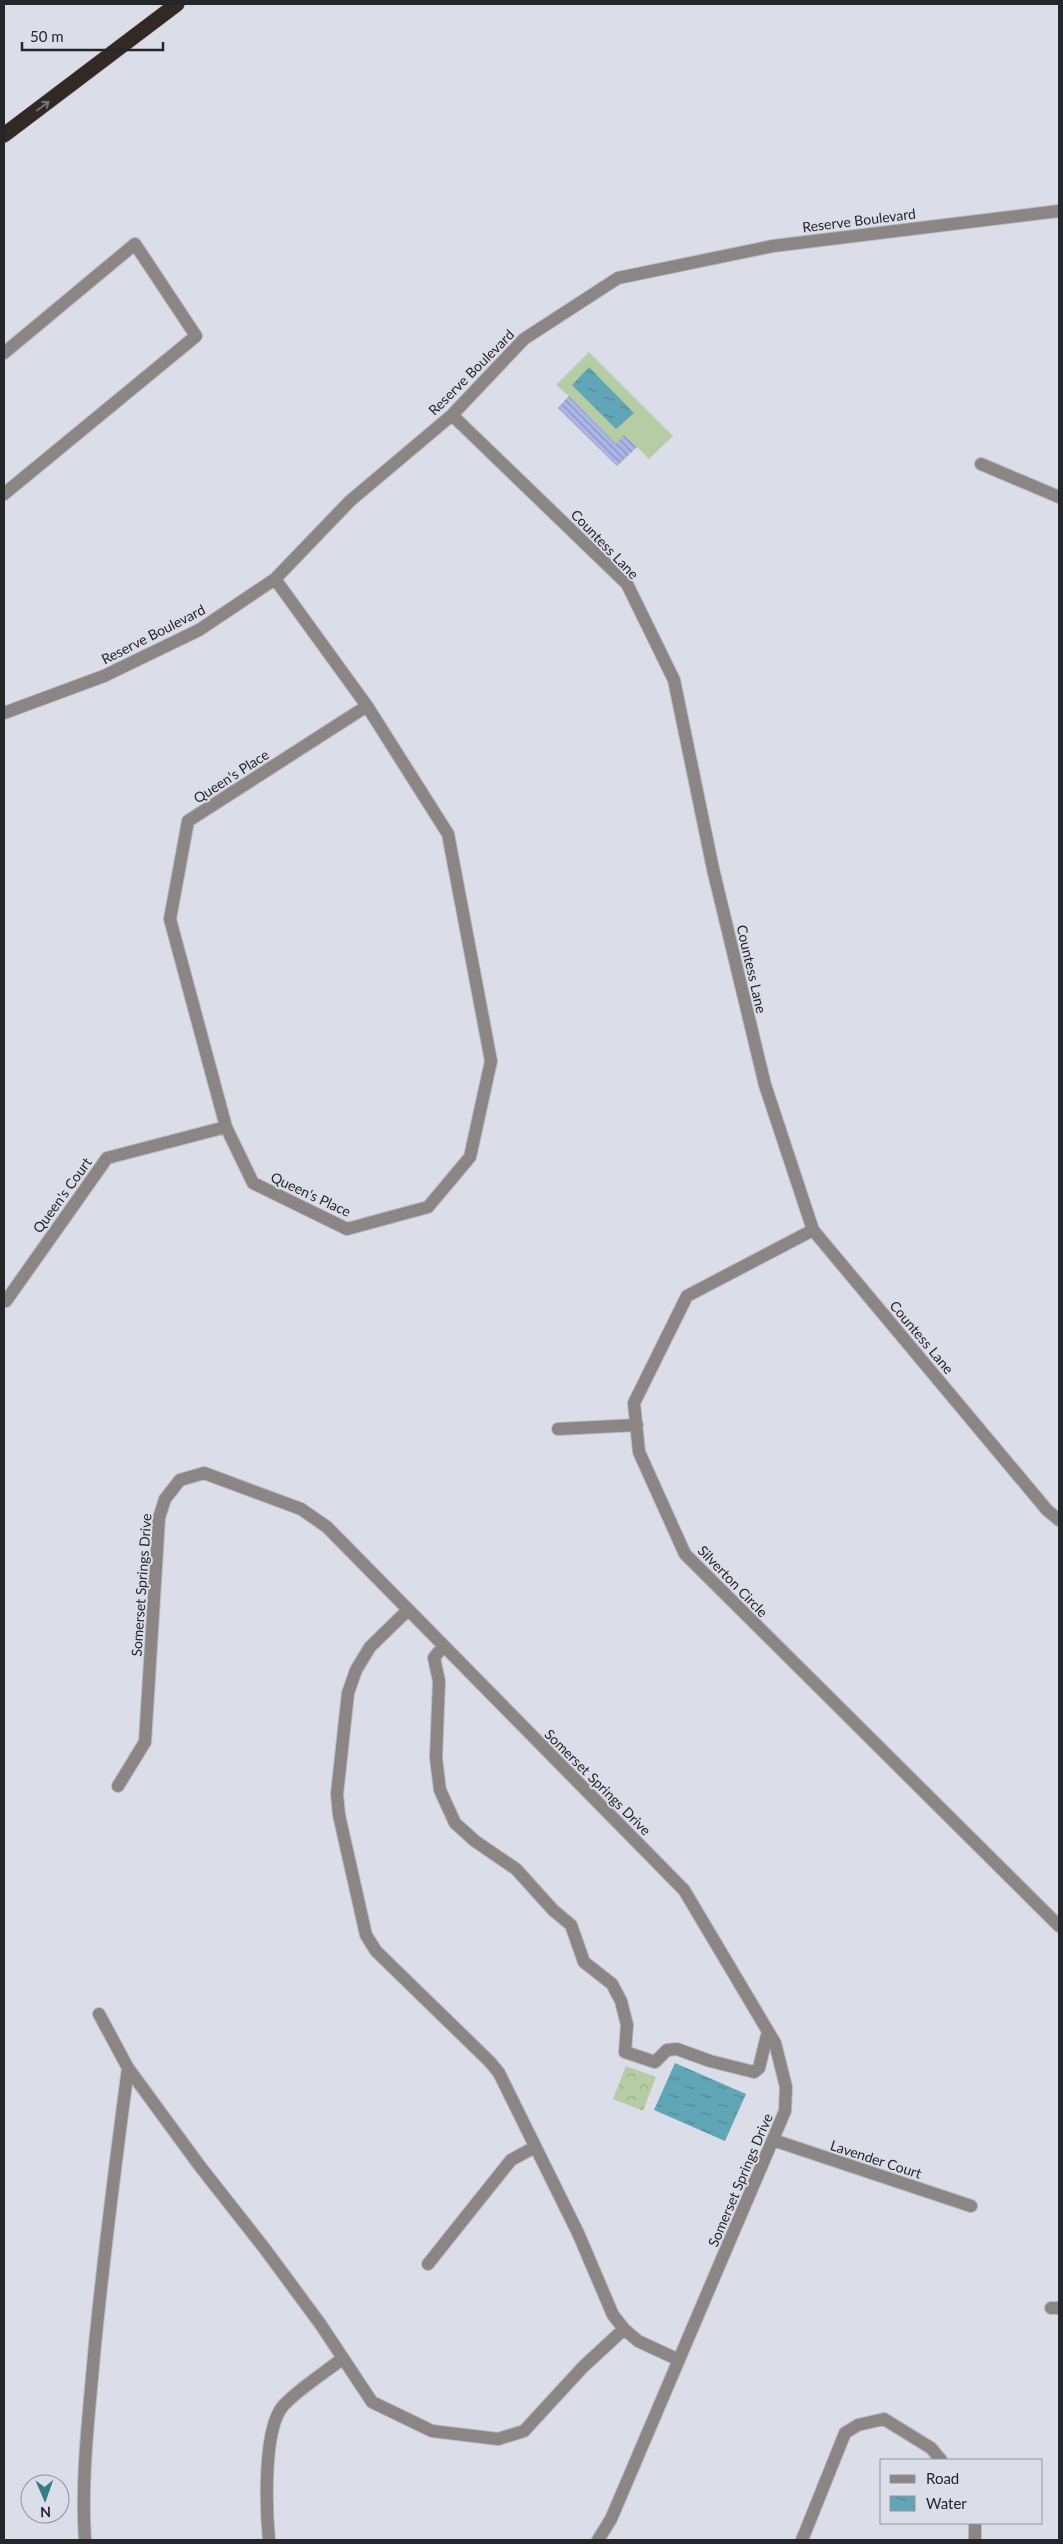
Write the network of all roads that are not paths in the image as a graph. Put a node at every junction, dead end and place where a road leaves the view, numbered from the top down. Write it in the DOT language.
graph roads {
  1 [pos="177,4"];
  2 [pos="4,135"];
  3 [pos="1059,211"];
  4 [pos="4,353"];
  5 [pos="452,415"];
  6 [pos="981,464"];
  7 [pos="4,494"];
  8 [pos="1059,497"];
  9 [pos="275,579"];
  10 [pos="367,706"];
  11 [pos="4,713"];
  12 [pos="226,1127"];
  13 [pos="814,1230"];
  14 [pos="6,1301"];
  15 [pos="637,1425"];
  16 [pos="558,1429"];
  17 [pos="1059,1520"];
  18 [pos="408,1610"];
  19 [pos="443,1646"];
  20 [pos="118,1786"];
  21 [pos="1059,1926"];
  22 [pos="99,2014"];
  23 [pos="768,2031"];
  24 [pos="128,2068"];
  25 [pos="773,2140"];
  26 [pos="534,2147"];
  27 [pos="970,2206"];
  28 [pos="428,2264"];
  29 [pos="624,2329"];
  30 [pos="343,2358"];
  31 [pos="680,2360"];
  32 [pos="940,2459"];
  33 [pos="975,2524"];
  34 [pos="85,2540"];
  35 [pos="269,2540"];
  36 [pos="598,2540"];
  37 [pos="802,2540"];
  38 [pos="975,2540"];
  2 -- 1 [label="highway, one-way"];
  3 -- 5 [label="street, Reserve Boulevard"];
  4 -- 7 [label="street"];
  5 -- 9 [label="street, Reserve Boulevard"];
  5 -- 13 [label="street, Countess Lane"];
  6 -- 8 [label="street"];
  9 -- 10 [label="street, Queen's Place"];
  9 -- 11 [label="street, Reserve Boulevard"];
  10 -- 12 [label="street, Queen's Place"];
  10 -- 12 [label="street, Queen's Place"];
  12 -- 14 [label="street, Queen's Court"];
  13 -- 15 [label="street, Silverton Circle"];
  13 -- 17 [label="street, Countess Lane"];
  15 -- 16 [label="street"];
  15 -- 21 [label="street, Silverton Circle"];
  18 -- 19 [label="street, Somerset Springs Drive"];
  18 -- 20 [label="street, Somerset Springs Drive"];
  18 -- 26 [label="street"];
  19 -- 23 [label="street, Somerset Springs Drive"];
  19 -- 23 [label="street"];
  22 -- 24 [label="street"];
  23 -- 25 [label="street, Somerset Springs Drive"];
  24 -- 30 [label="street"];
  24 -- 34 [label="street"];
  25 -- 27 [label="street, Lavender Court"];
  25 -- 31 [label="street, Somerset Springs Drive"];
  26 -- 28 [label="street"];
  26 -- 29 [label="street"];
  29 -- 30 [label="street"];
  29 -- 31 [label="street"];
  30 -- 35 [label="street"];
  31 -- 36 [label="street, Somerset Springs Drive"];
  32 -- 37 [label="street"];
  33 -- 38 [label="street"];
}
